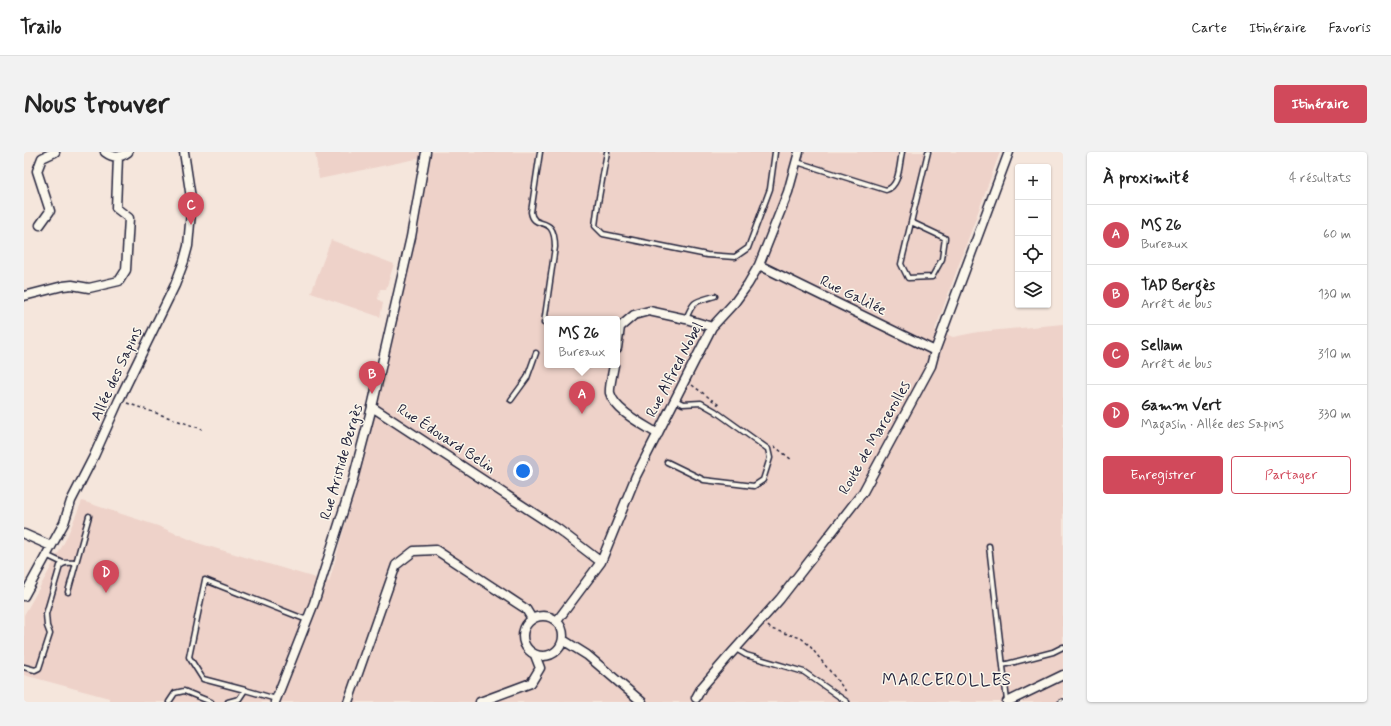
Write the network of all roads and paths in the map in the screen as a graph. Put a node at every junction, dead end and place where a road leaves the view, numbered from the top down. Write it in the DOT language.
graph roads {
  1 [pos="55,152"];
  2 [pos="105,152"];
  3 [pos="128,152"];
  4 [pos="184,152"];
  5 [pos="426,152"];
  6 [pos="540,152"];
  7 [pos="607,152"];
  8 [pos="775,152"];
  9 [pos="799,152"];
  10 [pos="902,152"];
  11 [pos="928,152"];
  12 [pos="1009,152"];
  13 [pos="118,157"];
  14 [pos="796,162"];
  15 [pos="911,222"];
  16 [pos="40,225"];
  17 [pos="759,265"];
  18 [pos="24,296"];
  19 [pos="714,296"];
  20 [pos="545,316"];
  21 [pos="686,319"];
  22 [pos="620,327"];
  23 [pos="712,327"];
  24 [pos="935,351"];
  25 [pos="536,353"];
  26 [pos="614,368"];
  27 [pos="119,400"];
  28 [pos="511,400"];
  29 [pos="675,400"];
  30 [pos="372,407"];
  31 [pos="202,429"];
  32 [pos="658,434"];
  33 [pos="667,462"];
  34 [pos="89,516"];
  35 [pos="24,534"];
  36 [pos="51,546"];
  37 [pos="989,546"];
  38 [pos="46,555"];
  39 [pos="600,562"];
  40 [pos="63,563"];
  41 [pos="76,563"];
  42 [pos="68,592"];
  43 [pos="24,596"];
  44 [pos="532,619"];
  45 [pos="307,620"];
  46 [pos="557,621"];
  47 [pos="761,621"];
  48 [pos="563,640"];
  49 [pos="1063,646"];
  50 [pos="736,649"];
  51 [pos="535,655"];
  52 [pos="1003,665"];
  53 [pos="24,667"];
  54 [pos="1063,675"];
  55 [pos="245,690"];
  56 [pos="846,696"];
  57 [pos="240,700"];
  58 [pos="276,701"];
  59 [pos="695,701"];
  60 [pos="169,702"];
  61 [pos="212,702"];
  62 [pos="228,702"];
  63 [pos="348,702"];
  64 [pos="480,702"];
  65 [pos="642,702"];
  66 [pos="847,702"];
  67 [pos="1007,702"];
  1 -- 16 [label="street"];
  2 -- 13 [label="street"];
  3 -- 13 [label="street"];
  4 -- 27 [label="street, Allée des Sapins"];
  5 -- 30 [label="street, Rue Aristide Bergès"];
  6 -- 20 [label="lane"];
  7 -- 8 [label="lane"];
  9 -- 14 [label="street, Rue Alfred Nobel"];
  10 -- 14 [label="lane"];
  11 -- 15 [label="lane"];
  12 -- 24 [label="street, Route de Marcerolles"];
  13 -- 18 [label="street"];
  14 -- 17 [label="street, Rue Alfred Nobel"];
  15 -- 15 [label="lane"];
  17 -- 23 [label="street, Rue Alfred Nobel"];
  17 -- 24 [label="street, Rue Galilée"];
  19 -- 21 [label="lane"];
  21 -- 22 [label="street"];
  21 -- 23 [label="street"];
  23 -- 29 [label="street, Rue Alfred Nobel"];
  24 -- 47 [label="street, Route de Marcerolles"];
  25 -- 28 [label="lane"];
  26 -- 32 [label="street"];
  27 -- 31 [label="path"];
  27 -- 36 [label="street, Allée des Sapins"];
  29 -- 32 [label="street, Rue Alfred Nobel"];
  29 -- 33 [label="lane"];
  30 -- 39 [label="street, Rue Édouard Belin"];
  30 -- 45 [label="street, Rue Aristide Bergès"];
  32 -- 39 [label="street, Rue Alfred Nobel"];
  34 -- 41 [label="lane"];
  35 -- 36 [label="street"];
  36 -- 38 [label="street, Allée des Sapins"];
  37 -- 52 [label="lane"];
  38 -- 40 [label="lane"];
  38 -- 43 [label="street, Allée des Sapins"];
  39 -- 46 [label="street"];
  40 -- 41 [label="lane"];
  40 -- 53 [label="lane"];
  41 -- 42 [label="lane"];
  44 -- 46 [label="street"];
  44 -- 51 [label="street"];
  44 -- 63 [label="street"];
  45 -- 55 [label="lane"];
  45 -- 58 [label="street, Rue Aristide Bergès"];
  46 -- 48 [label="street"];
  47 -- 50 [label="street, Route de Marcerolles"];
  47 -- 56 [label="path"];
  48 -- 51 [label="street"];
  48 -- 65 [label="street"];
  49 -- 52 [label="lane"];
  50 -- 59 [label="street, Route de Marcerolles"];
  50 -- 66 [label="lane"];
  51 -- 64 [label="street"];
  52 -- 67 [label="lane"];
  54 -- 67 [label="street"];
  55 -- 57 [label="lane"];
  55 -- 58 [label="lane"];
  57 -- 62 [label="lane"];
  60 -- 61 [label="lane"];
}
